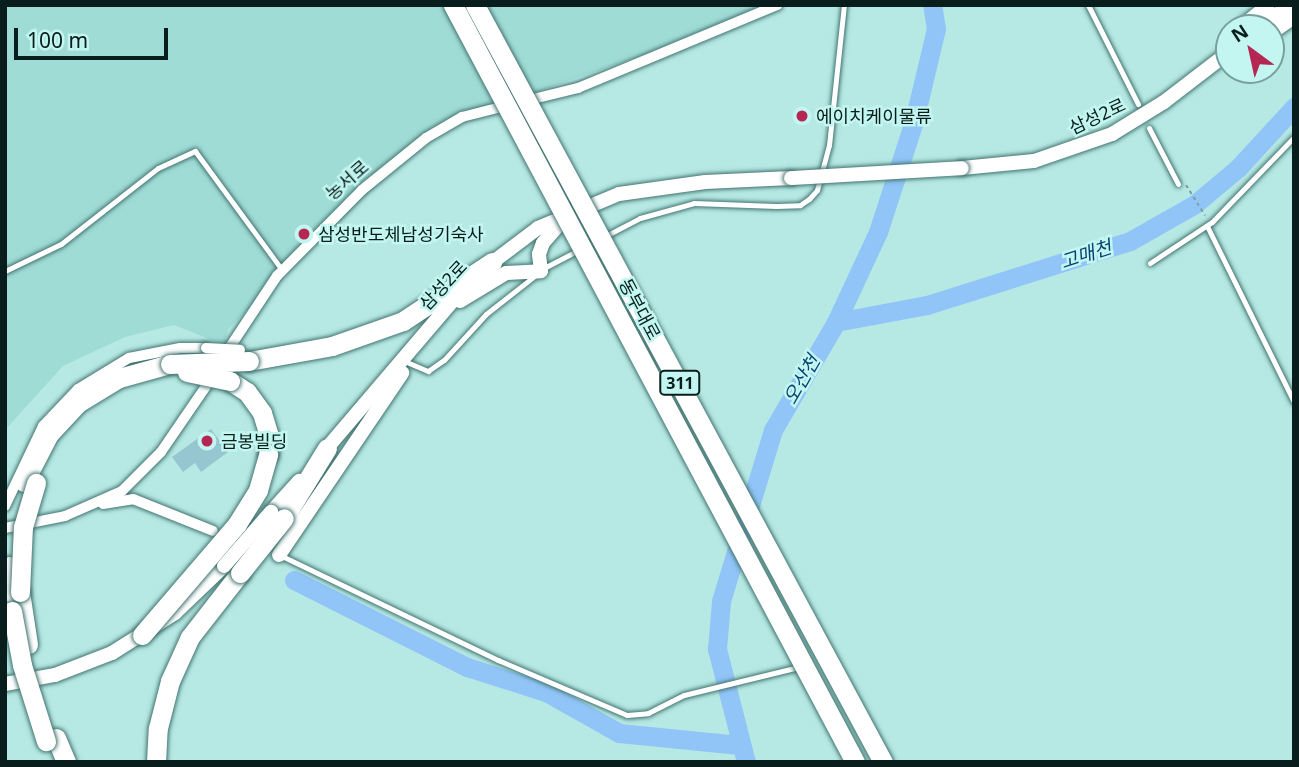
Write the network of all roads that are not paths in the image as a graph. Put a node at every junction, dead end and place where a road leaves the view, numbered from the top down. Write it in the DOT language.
graph roads {
  1 [pos="453,5"];
  2 [pos="475,5"];
  3 [pos="777,5"];
  4 [pos="844,5"];
  5 [pos="1088,5"];
  6 [pos="1215,53"];
  7 [pos="1215,63"];
  8 [pos="1215,69"];
  9 [pos="1164,102"];
  10 [pos="1138,104"];
  11 [pos="1150,128"];
  12 [pos="1294,137"];
  13 [pos="1178,184"];
  14 [pos="569,214"];
  15 [pos="1207,226"];
  16 [pos="492,262"];
  17 [pos="1150,263"];
  18 [pos="282,270"];
  19 [pos="5,271"];
  20 [pos="541,271"];
  21 [pos="441,314"];
  22 [pos="244,356"];
  23 [pos="409,363"];
  24 [pos="169,368"];
  25 [pos="1294,402"];
  26 [pos="327,448"];
  27 [pos="137,478"];
  28 [pos="30,482"];
  29 [pos="133,499"];
  30 [pos="96,505"];
  31 [pos="5,506"];
  32 [pos="5,528"];
  33 [pos="213,531"];
  34 [pos="279,555"];
  35 [pos="232,569"];
  36 [pos="142,635"];
  37 [pos="847,665"];
  38 [pos="822,666"];
  39 [pos="809,667"];
  40 [pos="5,684"];
  41 [pos="51,740"];
  42 [pos="55,762"];
  43 [pos="66,762"];
  44 [pos="156,762"];
  45 [pos="855,762"];
  46 [pos="883,762"];
  1 -- 45 [label="highway, 동부대로 / 311, bridge"];
  2 -- 46 [label="highway, 동부대로 / 311, bridge"];
  3 -- 18 [label="street, 농서로"];
  4 -- 20 [label="lane"];
  5 -- 10 [label="lane"];
  6 -- 9 [label="main road"];
  7 -- 9 [label="main road, 삼성2로"];
  8 -- 9 [label="main road"];
  9 -- 14 [label="main road, 삼성2로, bridge"];
  11 -- 13 [label="lane"];
  12 -- 15 [label="lane"];
  14 -- 16 [label="main road, 삼성2로"];
  14 -- 20 [label="main road"];
  15 -- 17 [label="lane"];
  15 -- 25 [label="lane"];
  16 -- 21 [label="main road, 삼성2로"];
  16 -- 22 [label="highway"];
  18 -- 19 [label="lane"];
  18 -- 27 [label="street, 농서로"];
  20 -- 21 [label="main road"];
  20 -- 23 [label="lane"];
  21 -- 23 [label="main road"];
  21 -- 26 [label="main road, 삼성2로"];
  22 -- 24 [label="highway, bridge"];
  22 -- 31 [label="street, bridge"];
  23 -- 34 [label="main road"];
  24 -- 28 [label="highway"];
  24 -- 36 [label="highway, bridge"];
  26 -- 35 [label="highway, bridge"];
  27 -- 29 [label="street"];
  27 -- 30 [label="street, 농서로"];
  28 -- 41 [label="highway, bridge"];
  28 -- 41 [label="highway, bridge"];
  29 -- 30 [label="street"];
  29 -- 33 [label="street"];
  30 -- 32 [label="street, 농서로"];
  34 -- 39 [label="lane"];
  35 -- 36 [label="main road"];
  35 -- 44 [label="highway"];
  36 -- 40 [label="main road"];
  37 -- 38 [label="lane"];
  41 -- 42 [label="highway"];
  41 -- 43 [label="highway"];
}
